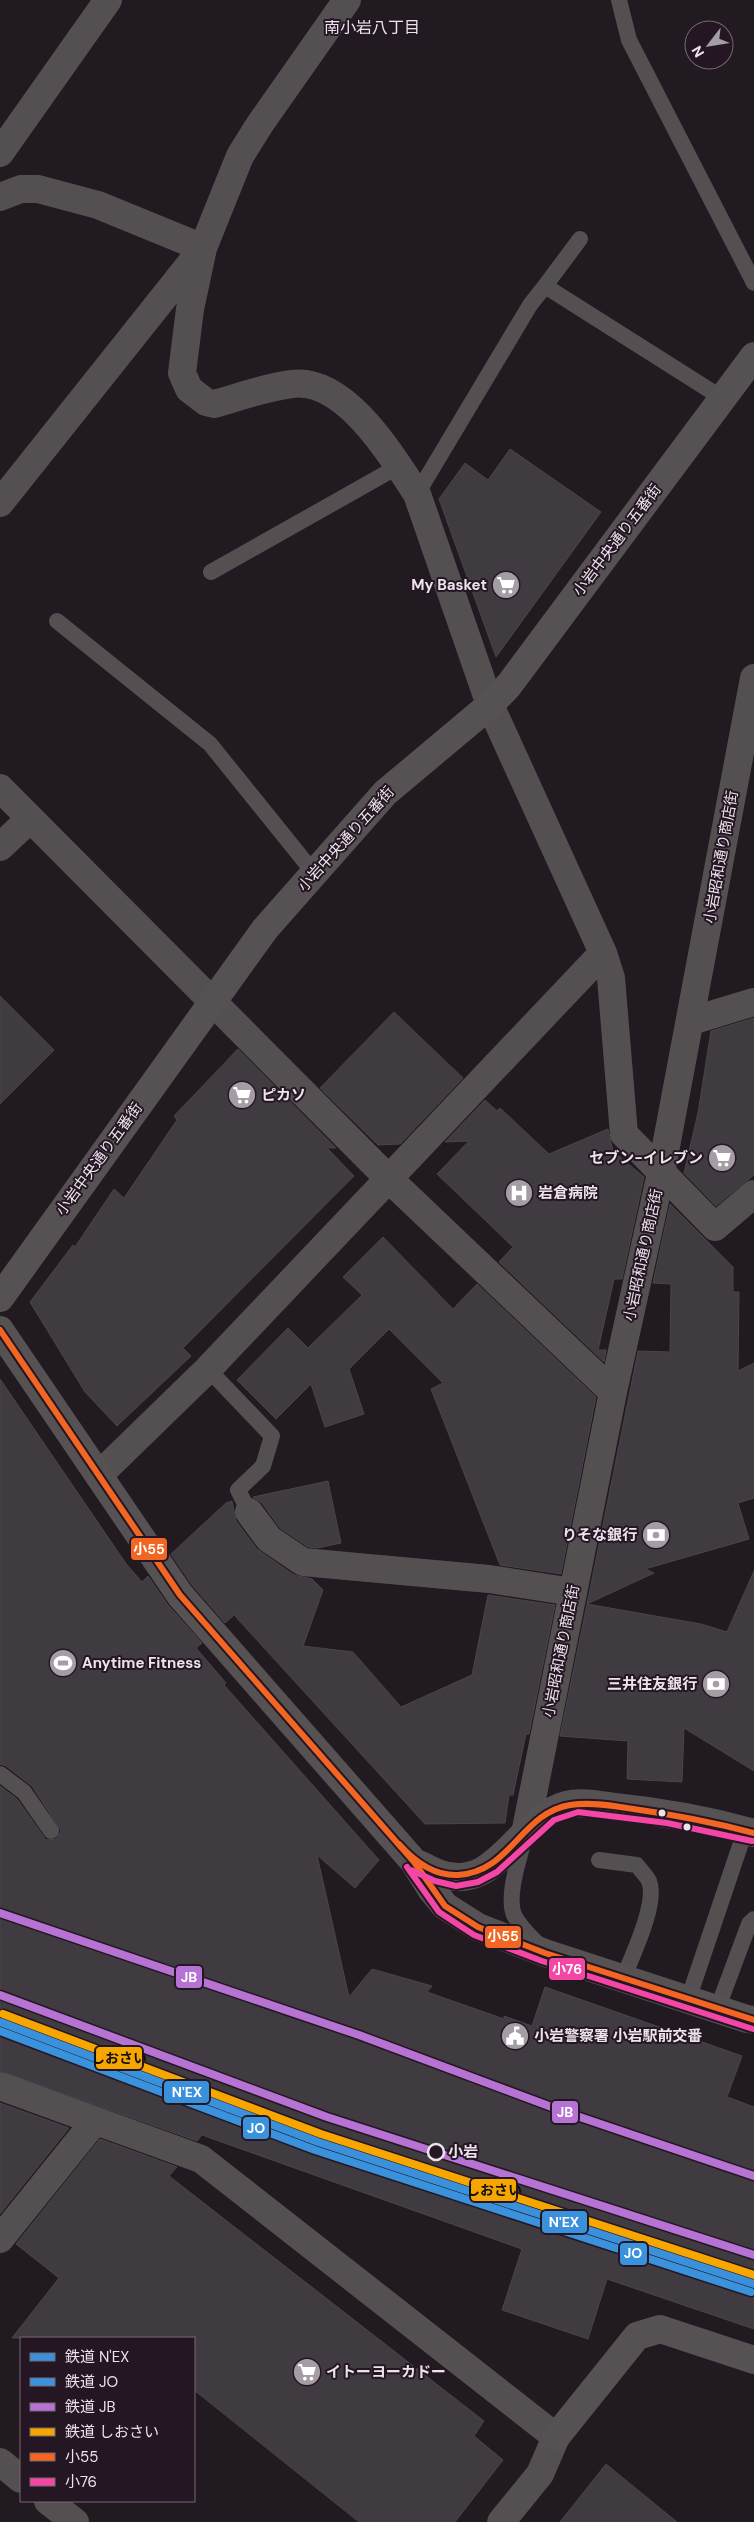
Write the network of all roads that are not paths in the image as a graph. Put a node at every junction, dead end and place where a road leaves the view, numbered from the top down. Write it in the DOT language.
graph roads {
  1 [pos="108,0"];
  2 [pos="347,0"];
  3 [pos="619,0"];
  4 [pos="0,153"];
  5 [pos="0,197"];
  6 [pos="580,239"];
  7 [pos="203,248"];
  8 [pos="754,283"];
  9 [pos="545,286"];
  10 [pos="754,356"];
  11 [pos="722,398"];
  12 [pos="399,466"];
  13 [pos="418,494"];
  14 [pos="0,504"];
  15 [pos="211,572"];
  16 [pos="57,621"];
  17 [pos="754,678"];
  18 [pos="490,706"];
  19 [pos="0,788"];
  20 [pos="30,819"];
  21 [pos="0,847"];
  22 [pos="314,874"];
  23 [pos="603,953"];
  24 [pos="754,1002"];
  25 [pos="212,1003"];
  26 [pos="691,1021"];
  27 [pos="661,1173"];
  28 [pos="389,1178"];
  29 [pos="754,1194"];
  30 [pos="0,1298"];
  31 [pos="0,1330"];
  32 [pos="208,1369"];
  33 [pos="613,1392"];
  34 [pos="99,1475"];
  35 [pos="249,1512"];
  36 [pos="573,1592"];
  37 [pos="0,1774"];
  38 [pos="526,1829"];
  39 [pos="51,1831"];
  40 [pos="749,1832"];
  41 [pos="599,1860"];
  42 [pos="414,1862"];
  43 [pos="754,1919"];
  44 [pos="545,1952"];
  45 [pos="623,1979"];
  46 [pos="688,2000"];
  47 [pos="717,2010"];
  48 [pos="754,2020"];
  49 [pos="0,2086"];
  50 [pos="95,2121"];
  51 [pos="0,2239"];
  52 [pos="754,2360"];
  53 [pos="556,2437"];
  54 [pos="0,2462"];
  55 [pos="20,2478"];
  56 [pos="49,2502"];
  57 [pos="75,2522"];
  58 [pos="501,2522"];
  1 -- 4 [label="street"];
  2 -- 7 [label="street"];
  3 -- 8 [label="lane"];
  5 -- 7 [label="street"];
  6 -- 9 [label="lane"];
  7 -- 12 [label="street"];
  7 -- 14 [label="street"];
  9 -- 11 [label="lane"];
  9 -- 13 [label="lane"];
  10 -- 11 [label="street, 小岩中央通り五番街"];
  11 -- 18 [label="street, 小岩中央通り五番街"];
  12 -- 13 [label="street"];
  12 -- 15 [label="lane"];
  13 -- 18 [label="street"];
  16 -- 22 [label="lane"];
  17 -- 26 [label="street, 小岩昭和通り商店街"];
  18 -- 22 [label="street, 小岩中央通り五番街"];
  18 -- 23 [label="street"];
  19 -- 20 [label="street"];
  20 -- 21 [label="street"];
  20 -- 25 [label="street"];
  22 -- 25 [label="street, 小岩中央通り五番街"];
  23 -- 27 [label="street"];
  23 -- 28 [label="street"];
  24 -- 26 [label="street"];
  25 -- 28 [label="street"];
  25 -- 30 [label="street, 小岩中央通り五番街"];
  26 -- 27 [label="street, 小岩昭和通り商店街"];
  27 -- 29 [label="street"];
  27 -- 33 [label="street, 小岩昭和通り商店街"];
  28 -- 32 [label="street"];
  28 -- 33 [label="street"];
  31 -- 34 [label="street"];
  32 -- 34 [label="street"];
  32 -- 35 [label="lane"];
  33 -- 36 [label="street, 小岩昭和通り商店街"];
  34 -- 42 [label="street"];
  35 -- 36 [label="street"];
  36 -- 38 [label="street, 小岩昭和通り商店街"];
  37 -- 39 [label="lane"];
  38 -- 40 [label="street"];
  38 -- 42 [label="street"];
  38 -- 44 [label="lane"];
  40 -- 46 [label="lane"];
  41 -- 45 [label="lane"];
  42 -- 44 [label="street"];
  43 -- 47 [label="lane"];
  44 -- 45 [label="street"];
  45 -- 46 [label="street"];
  46 -- 47 [label="street"];
  47 -- 48 [label="street"];
  49 -- 50 [label="street"];
  50 -- 51 [label="street"];
  50 -- 53 [label="street"];
  52 -- 53 [label="street"];
  53 -- 58 [label="street"];
  54 -- 55 [label="street"];
  56 -- 57 [label="street"];
}
